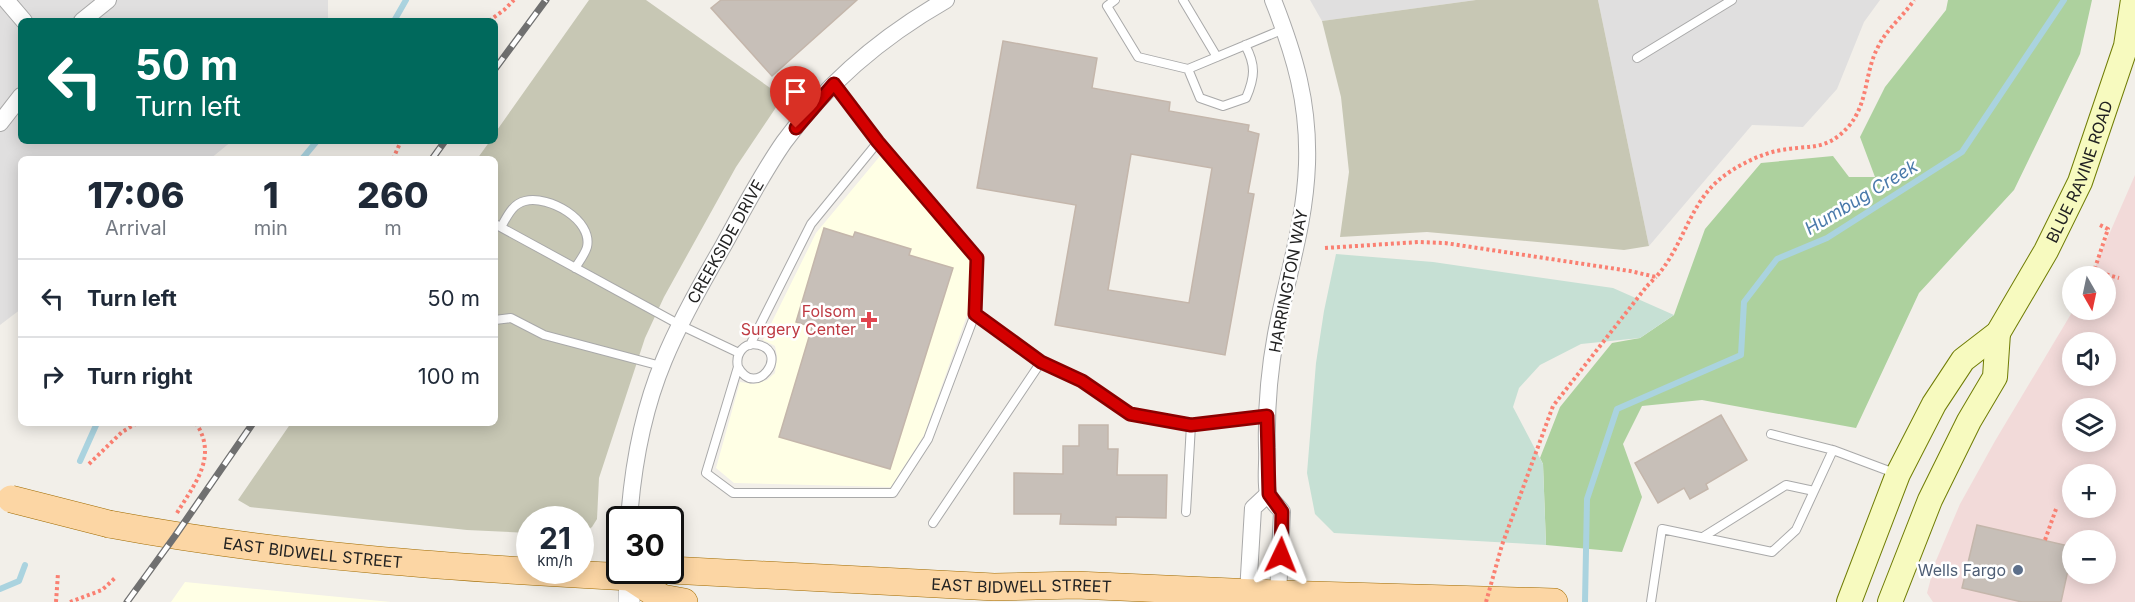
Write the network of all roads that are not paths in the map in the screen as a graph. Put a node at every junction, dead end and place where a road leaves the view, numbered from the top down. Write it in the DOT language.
graph roads {
  1 [pos="6,0"];
  2 [pos="108,0"];
  3 [pos="1116,0"];
  4 [pos="1183,0"];
  5 [pos="1273,0"];
  6 [pos="1732,0"];
  7 [pos="2133,0"];
  8 [pos="935,3"];
  9 [pos="21,18"];
  10 [pos="86,18"];
  11 [pos="1284,29"];
  12 [pos="1245,45"];
  13 [pos="2130,47"];
  14 [pos="1217,57"];
  15 [pos="1637,58"];
  16 [pos="1188,69"];
  17 [pos="834,84"];
  18 [pos="18,100"];
  19 [pos="0,123"];
  20 [pos="878,142"];
  21 [pos="498,226"];
  22 [pos="575,268"];
  23 [pos="975,314"];
  24 [pos="498,320"];
  25 [pos="680,325"];
  26 [pos="1998,333"];
  27 [pos="750,345"];
  28 [pos="739,354"];
  29 [pos="1041,362"];
  30 [pos="662,366"];
  31 [pos="738,367"];
  32 [pos="1267,416"];
  33 [pos="1191,425"];
  34 [pos="1772,434"];
  35 [pos="1833,450"];
  36 [pos="1898,474"];
  37 [pos="1814,491"];
  38 [pos="1269,494"];
  39 [pos="5,498"];
  40 [pos="631,506"];
  41 [pos="1186,512"];
  42 [pos="933,523"];
  43 [pos="1703,537"];
  44 [pos="684,571"];
  45 [pos="606,581"];
  46 [pos="632,584"];
  47 [pos="1261,596"];
  48 [pos="684,602"];
  49 [pos="1545,602"];
  50 [pos="1554,602"];
  51 [pos="1651,602"];
  52 [pos="1849,602"];
  53 [pos="1890,602"];
  1 -- 9 [label="street"];
  2 -- 10 [label="street"];
  3 -- 16 [label="lane"];
  4 -- 14 [label="lane"];
  5 -- 11 [label="street, HARRINGTON WAY"];
  6 -- 15 [label="lane"];
  7 -- 13 [label="main road, BLUE RAVINE ROAD"];
  8 -- 17 [label="street, CREEKSIDE DRIVE"];
  11 -- 12 [label="lane"];
  11 -- 32 [label="street, HARRINGTON WAY"];
  12 -- 14 [label="lane"];
  12 -- 16 [label="lane"];
  13 -- 26 [label="main road, BLUE RAVINE ROAD"];
  14 -- 16 [label="lane"];
  17 -- 20 [label="lane"];
  17 -- 25 [label="street, CREEKSIDE DRIVE"];
  18 -- 19 [label="street"];
  20 -- 23 [label="lane"];
  20 -- 27 [label="lane"];
  21 -- 22 [label="lane"];
  21 -- 22 [label="lane"];
  22 -- 25 [label="lane"];
  23 -- 29 [label="lane"];
  23 -- 31 [label="lane"];
  24 -- 30 [label="lane"];
  25 -- 28 [label="lane"];
  25 -- 30 [label="street, CREEKSIDE DRIVE"];
  26 -- 36 [label="main road, BLUE RAVINE ROAD"];
  26 -- 53 [label="main road, BLUE RAVINE ROAD"];
  27 -- 28 [label="lane"];
  27 -- 31 [label="lane"];
  28 -- 31 [label="lane"];
  29 -- 33 [label="lane"];
  29 -- 42 [label="lane"];
  30 -- 40 [label="street, CREEKSIDE DRIVE"];
  32 -- 33 [label="lane"];
  32 -- 38 [label="street, HARRINGTON WAY"];
  33 -- 41 [label="lane"];
  34 -- 35 [label="lane"];
  35 -- 36 [label="lane"];
  35 -- 37 [label="lane"];
  36 -- 52 [label="main road, BLUE RAVINE ROAD"];
  37 -- 43 [label="lane"];
  37 -- 43 [label="lane"];
  38 -- 47 [label="street, HARRINGTON WAY"];
  38 -- 47 [label="street"];
  39 -- 45 [label="main road, EAST BIDWELL STREET, bridge"];
  43 -- 51 [label="lane"];
  44 -- 47 [label="main road, EAST BIDWELL STREET"];
  46 -- 48 [label="main road, EAST BIDWELL STREET"];
  47 -- 49 [label="main road, EAST BIDWELL STREET"];
  49 -- 50 [label="main road, EAST BIDWELL STREET"];
}
